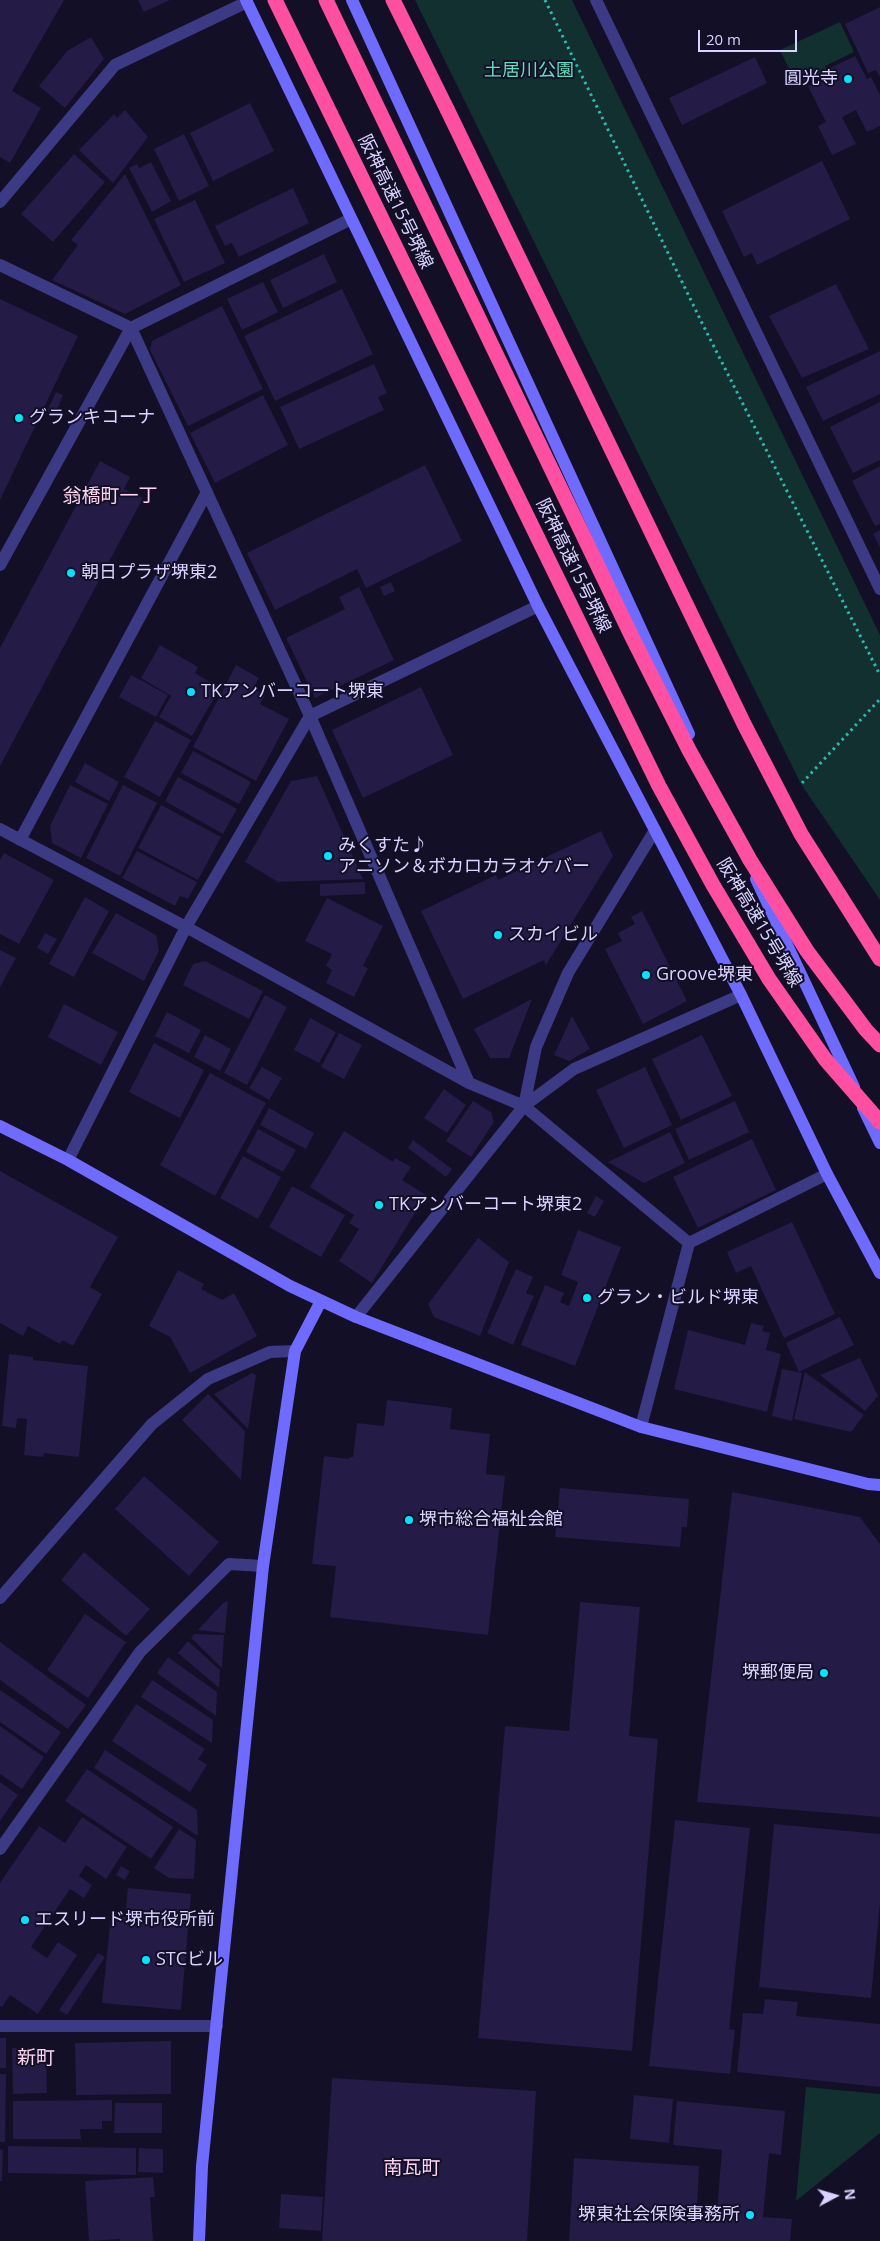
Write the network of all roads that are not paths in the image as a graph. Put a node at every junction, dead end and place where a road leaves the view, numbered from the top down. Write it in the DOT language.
graph roads {
  1 [pos="275,0"];
  2 [pos="326,0"];
  3 [pos="352,0"];
  4 [pos="393,0"];
  5 [pos="596,0"];
  6 [pos="246,1"];
  7 [pos="0,202"];
  8 [pos="351,219"];
  9 [pos="0,265"];
  10 [pos="131,328"];
  11 [pos="207,492"];
  12 [pos="0,565"];
  13 [pos="880,589"];
  14 [pos="538,606"];
  15 [pos="310,716"];
  16 [pos="0,829"];
  17 [pos="655,830"];
  18 [pos="20,840"];
  19 [pos="186,927"];
  20 [pos="880,959"];
  21 [pos="741,995"];
  22 [pos="880,1045"];
  23 [pos="469,1083"];
  24 [pos="524,1106"];
  25 [pos="880,1122"];
  26 [pos="0,1126"];
  27 [pos="880,1142"];
  28 [pos="68,1160"];
  29 [pos="827,1174"];
  30 [pos="689,1243"];
  31 [pos="880,1273"];
  32 [pos="320,1301"];
  33 [pos="356,1317"];
  34 [pos="296,1351"];
  35 [pos="641,1427"];
  36 [pos="880,1485"];
  37 [pos="263,1566"];
  38 [pos="0,1598"];
  39 [pos="0,1849"];
  40 [pos="0,2026"];
  41 [pos="217,2026"];
  42 [pos="200,2241"];
  1 -- 25 [label="highway, 阪神高速15号堺線, bridge"];
  2 -- 22 [label="highway, 阪神高速15号堺線, bridge"];
  3 -- 27 [label="street"];
  4 -- 20 [label="highway, bridge"];
  5 -- 13 [label="street"];
  6 -- 7 [label="street"];
  6 -- 8 [label="street"];
  8 -- 10 [label="street"];
  8 -- 14 [label="street"];
  9 -- 10 [label="street"];
  10 -- 11 [label="street"];
  10 -- 12 [label="street"];
  11 -- 15 [label="street"];
  11 -- 18 [label="street"];
  14 -- 15 [label="street"];
  14 -- 17 [label="street"];
  15 -- 19 [label="street"];
  15 -- 23 [label="street"];
  16 -- 18 [label="street"];
  17 -- 21 [label="street"];
  17 -- 24 [label="street"];
  18 -- 19 [label="street"];
  19 -- 23 [label="street"];
  19 -- 28 [label="street"];
  21 -- 24 [label="street"];
  21 -- 29 [label="street"];
  23 -- 24 [label="street"];
  24 -- 30 [label="street"];
  24 -- 33 [label="street"];
  26 -- 28 [label="street"];
  28 -- 32 [label="street"];
  29 -- 30 [label="street"];
  29 -- 31 [label="street"];
  30 -- 35 [label="street"];
  32 -- 33 [label="street"];
  32 -- 34 [label="street"];
  33 -- 35 [label="street"];
  34 -- 37 [label="street"];
  34 -- 38 [label="street"];
  35 -- 36 [label="street"];
  37 -- 39 [label="street"];
  37 -- 41 [label="street"];
  40 -- 41 [label="street"];
  41 -- 42 [label="street"];
}
